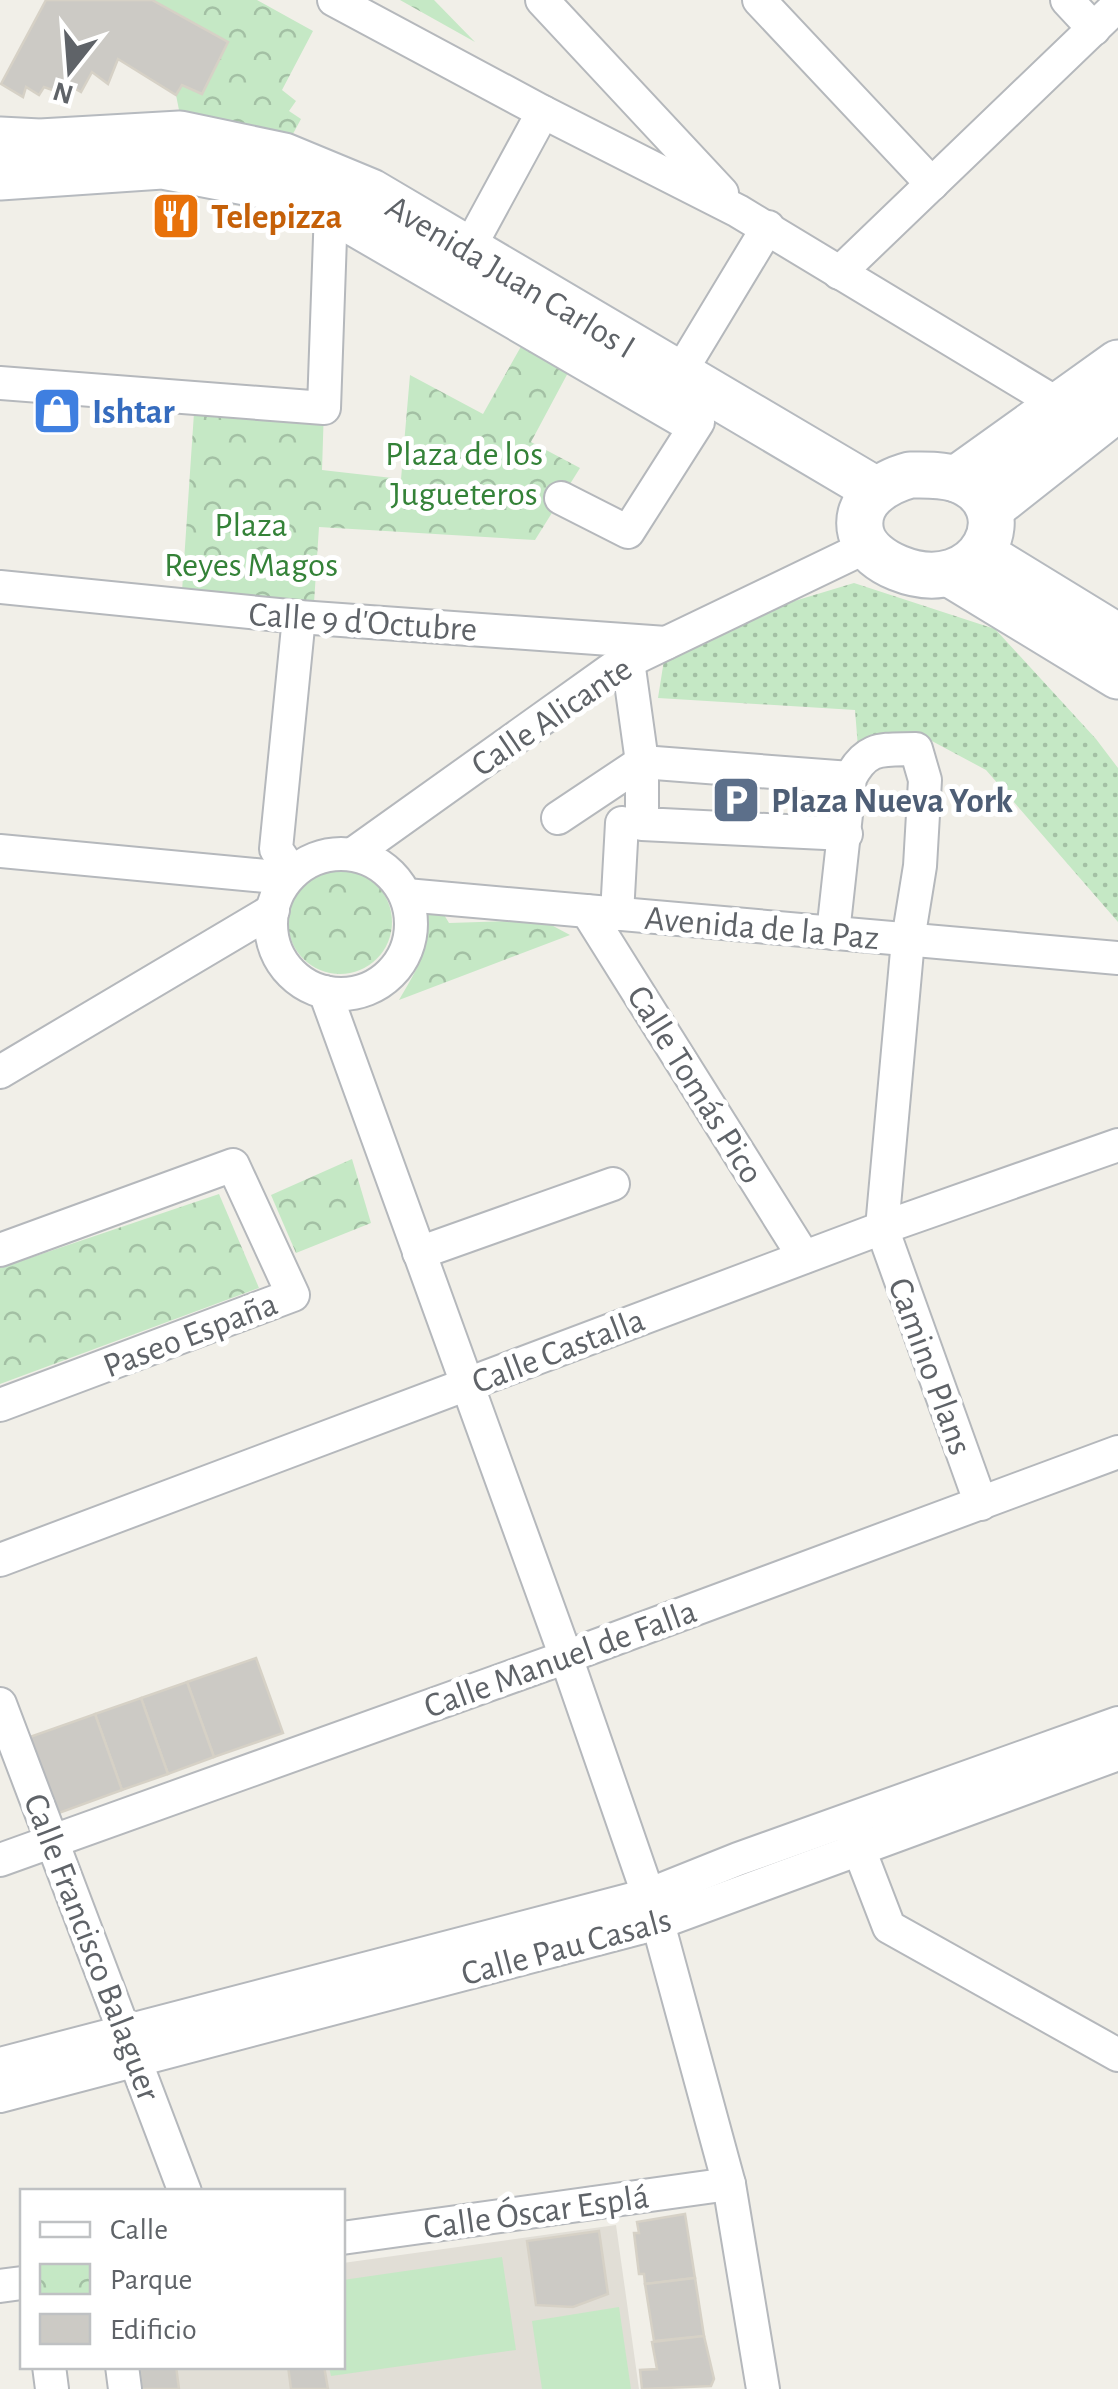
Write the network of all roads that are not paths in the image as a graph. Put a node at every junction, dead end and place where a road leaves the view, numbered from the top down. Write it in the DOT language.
graph roads {
  1 [pos="334,0"];
  2 [pos="542,0"];
  3 [pos="759,0"];
  4 [pos="1066,0"];
  5 [pos="1118,5"];
  6 [pos="1094,29"];
  7 [pos="543,112"];
  8 [pos="0,140"];
  9 [pos="0,177"];
  10 [pos="932,184"];
  11 [pos="331,209"];
  12 [pos="738,211"];
  13 [pos="768,228"];
  14 [pos="468,250"];
  15 [pos="838,273"];
  16 [pos="1118,363"];
  17 [pos="678,376"];
  18 [pos="0,383"];
  19 [pos="1099,417"];
  20 [pos="698,422"];
  21 [pos="956,479"];
  22 [pos="561,498"];
  23 [pos="990,509"];
  24 [pos="868,518"];
  25 [pos="966,564"];
  26 [pos="0,587"];
  27 [pos="299,617"];
  28 [pos="1118,637"];
  29 [pos="666,643"];
  30 [pos="628,661"];
  31 [pos="1118,676"];
  32 [pos="642,762"];
  33 [pos="850,778"];
  34 [pos="558,818"];
  35 [pos="622,823"];
  36 [pos="846,834"];
  37 [pos="0,851"];
  38 [pos="354,854"];
  39 [pos="290,876"];
  40 [pos="406,895"];
  41 [pos="273,910"];
  42 [pos="602,912"];
  43 [pos="833,933"];
  44 [pos="908,940"];
  45 [pos="1118,958"];
  46 [pos="325,992"];
  47 [pos="0,1072"];
  48 [pos="1118,1145"];
  49 [pos="612,1184"];
  50 [pos="882,1228"];
  51 [pos="0,1250"];
  52 [pos="419,1254"];
  53 [pos="804,1258"];
  54 [pos="467,1384"];
  55 [pos="0,1405"];
  56 [pos="1118,1452"];
  57 [pos="981,1504"];
  58 [pos="0,1560"];
  59 [pos="566,1657"];
  60 [pos="0,1704"];
  61 [pos="1118,1723"];
  62 [pos="1118,1754"];
  63 [pos="849,1820"];
  64 [pos="54,1840"];
  65 [pos="859,1852"];
  66 [pos="0,1860"];
  67 [pos="653,1909"];
  68 [pos="129,2045"];
  69 [pos="1118,2055"];
  70 [pos="0,2064"];
  71 [pos="0,2096"];
  72 [pos="729,2184"];
  73 [pos="184,2189"];
  74 [pos="345,2238"];
  75 [pos="763,2389"];
  1 -- 7 [label="street"];
  2 -- 12 [label="street"];
  3 -- 10 [label="street"];
  4 -- 6 [label="street"];
  5 -- 6 [label="street"];
  6 -- 10 [label="street"];
  7 -- 12 [label="street"];
  7 -- 14 [label="street"];
  8 -- 14 [label="main road, Avenida Juan Carlos I"];
  9 -- 11 [label="main road, Avenida Juan Carlos I"];
  10 -- 15 [label="street"];
  11 -- 18 [label="street"];
  11 -- 20 [label="main road, Avenida Juan Carlos I"];
  12 -- 13 [label="street"];
  13 -- 15 [label="street"];
  13 -- 17 [label="street"];
  14 -- 17 [label="main road, Avenida Juan Carlos I"];
  15 -- 19 [label="street"];
  16 -- 19 [label="main road"];
  17 -- 24 [label="main road, Avenida Juan Carlos I"];
  19 -- 21 [label="main road"];
  19 -- 23 [label="main road"];
  20 -- 22 [label="street"];
  20 -- 24 [label="main road, Avenida Juan Carlos I"];
  21 -- 23 [label="main road"];
  21 -- 24 [label="main road"];
  23 -- 25 [label="main road"];
  24 -- 25 [label="main road"];
  24 -- 29 [label="street, Calle Alicante"];
  25 -- 28 [label="main road"];
  25 -- 31 [label="main road"];
  26 -- 27 [label="street, Calle 9 d'Octubre"];
  27 -- 29 [label="street, Calle 9 d'Octubre"];
  27 -- 39 [label="street"];
  29 -- 30 [label="street, Calle Alicante"];
  30 -- 32 [label="street"];
  30 -- 38 [label="street, Calle Alicante"];
  32 -- 33 [label="street"];
  32 -- 34 [label="street"];
  32 -- 36 [label="street"];
  33 -- 36 [label="street"];
  33 -- 44 [label="street"];
  35 -- 42 [label="street"];
  36 -- 43 [label="street"];
  37 -- 39 [label="street"];
  38 -- 39 [label="street"];
  38 -- 40 [label="street"];
  39 -- 41 [label="street"];
  40 -- 42 [label="street, Avenida de la Paz"];
  40 -- 46 [label="street"];
  41 -- 46 [label="street"];
  41 -- 47 [label="street"];
  42 -- 43 [label="street, Avenida de la Paz"];
  42 -- 53 [label="street, Calle Tomás Pico"];
  43 -- 44 [label="street, Avenida de la Paz"];
  44 -- 45 [label="street, Avenida de la Paz"];
  44 -- 50 [label="street"];
  46 -- 52 [label="street"];
  48 -- 50 [label="street, Calle Castalla"];
  49 -- 52 [label="street"];
  50 -- 53 [label="street, Calle Castalla"];
  50 -- 57 [label="street, Camino Plans"];
  51 -- 55 [label="street, Paseo España"];
  52 -- 54 [label="street"];
  53 -- 54 [label="street, Calle Castalla"];
  54 -- 58 [label="street, Calle Castalla"];
  54 -- 59 [label="street"];
  56 -- 57 [label="street, Calle Manuel de Falla"];
  57 -- 59 [label="street, Calle Manuel de Falla"];
  59 -- 64 [label="street, Calle Manuel de Falla"];
  59 -- 67 [label="street"];
  60 -- 64 [label="street, Calle Francisco Balaguer"];
  61 -- 63 [label="street, Calle Pau Casals"];
  62 -- 65 [label="street, Calle Pau Casals"];
  63 -- 65 [label="street"];
  63 -- 67 [label="street, Calle Pau Casals"];
  64 -- 66 [label="street, Calle Manuel de Falla"];
  64 -- 68 [label="street, Calle Francisco Balaguer"];
  65 -- 67 [label="street, Calle Pau Casals"];
  65 -- 69 [label="street"];
  67 -- 68 [label="street, Calle Pau Casals"];
  67 -- 72 [label="street"];
  68 -- 70 [label="street, Calle Pau Casals"];
  68 -- 71 [label="street, Calle Pau Casals"];
  68 -- 73 [label="street, Calle Francisco Balaguer"];
  72 -- 74 [label="street, Calle Óscar Esplá"];
  72 -- 75 [label="street"];
}
